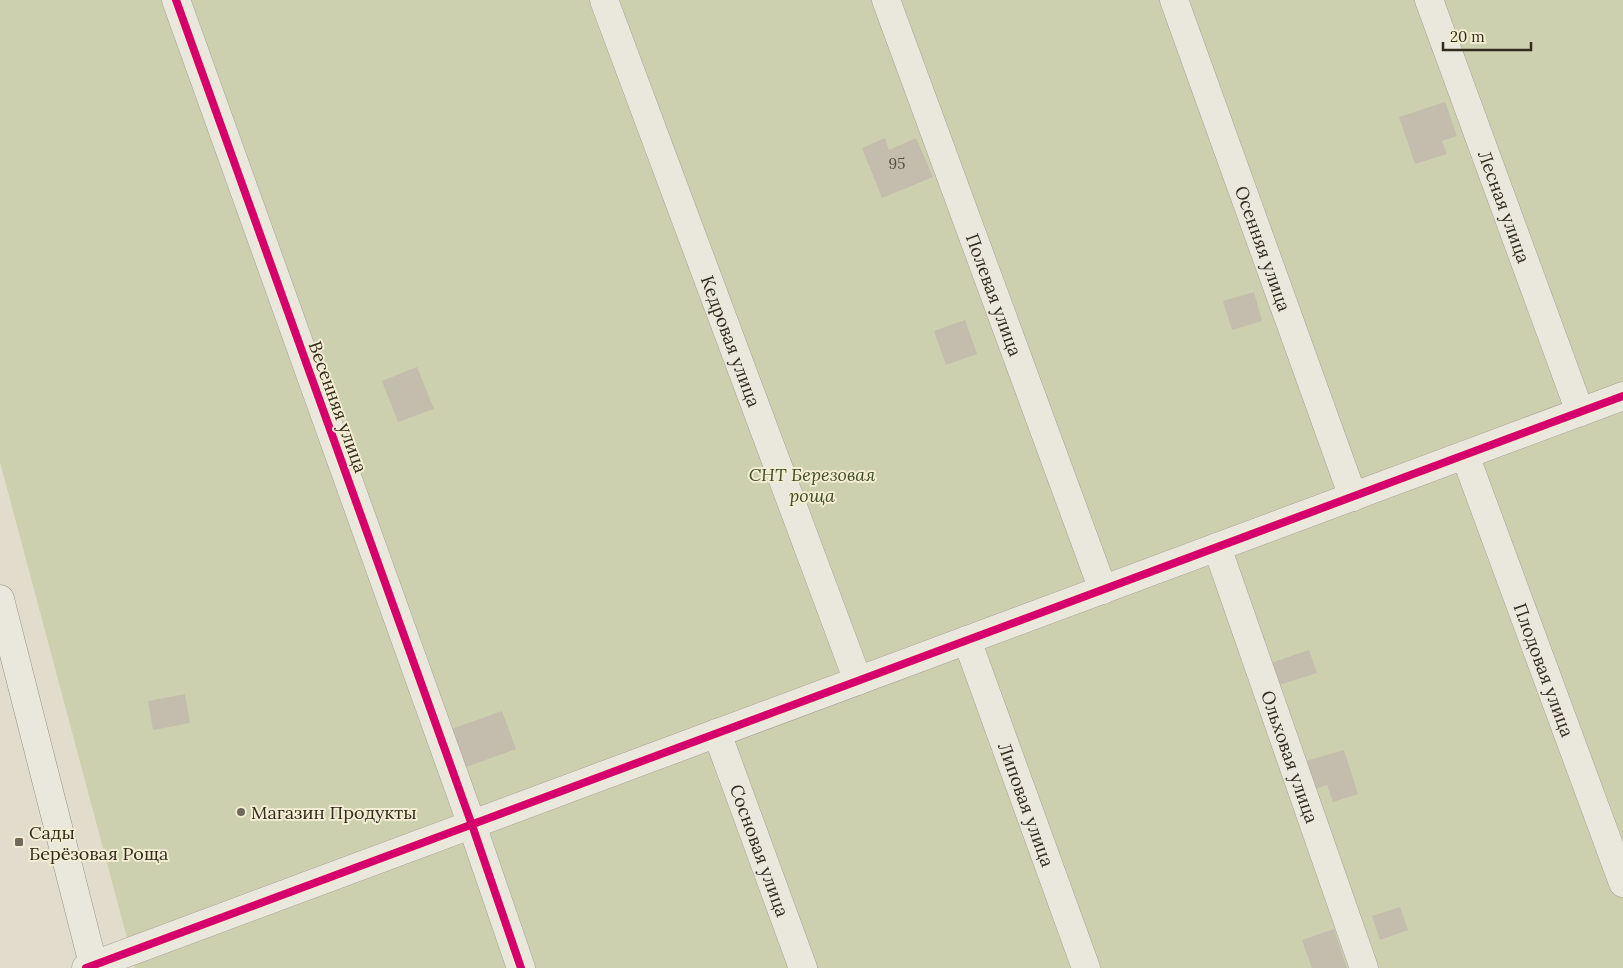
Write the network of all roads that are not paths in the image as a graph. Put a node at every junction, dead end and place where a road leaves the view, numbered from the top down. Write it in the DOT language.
graph roads {
  1 [pos="176,0"];
  2 [pos="604,0"];
  3 [pos="886,0"];
  4 [pos="1174,0"];
  5 [pos="1429,0"];
  6 [pos="1623,396"];
  7 [pos="1580,412"];
  8 [pos="1465,455"];
  9 [pos="1353,497"];
  10 [pos="1218,547"];
  11 [pos="1103,590"];
  12 [pos="0,599"];
  13 [pos="968,640"];
  14 [pos="858,681"];
  15 [pos="717,733"];
  16 [pos="472,825"];
  17 [pos="1623,883"];
  18 [pos="91,967"];
  19 [pos="521,968"];
  20 [pos="803,968"];
  21 [pos="1086,968"];
  22 [pos="1364,968"];
  1 -- 16 [label="street, Весенняя улица"];
  2 -- 14 [label="street, Кедровая улица"];
  3 -- 11 [label="street, Полевая улица"];
  4 -- 9 [label="street, Осенняя улица"];
  5 -- 7 [label="street, Лесная улица"];
  6 -- 7 [label="street"];
  7 -- 8 [label="street"];
  8 -- 9 [label="street"];
  8 -- 17 [label="street, Плодовая улица"];
  9 -- 10 [label="street"];
  10 -- 11 [label="street"];
  10 -- 22 [label="street, Ольховая улица"];
  11 -- 13 [label="street"];
  12 -- 18 [label="street"];
  13 -- 14 [label="street"];
  13 -- 21 [label="street, Липовая улица"];
  14 -- 15 [label="street"];
  15 -- 16 [label="street"];
  15 -- 20 [label="street, Сосновая улица"];
  16 -- 18 [label="street"];
  16 -- 19 [label="street, Весенняя улица"];
}
